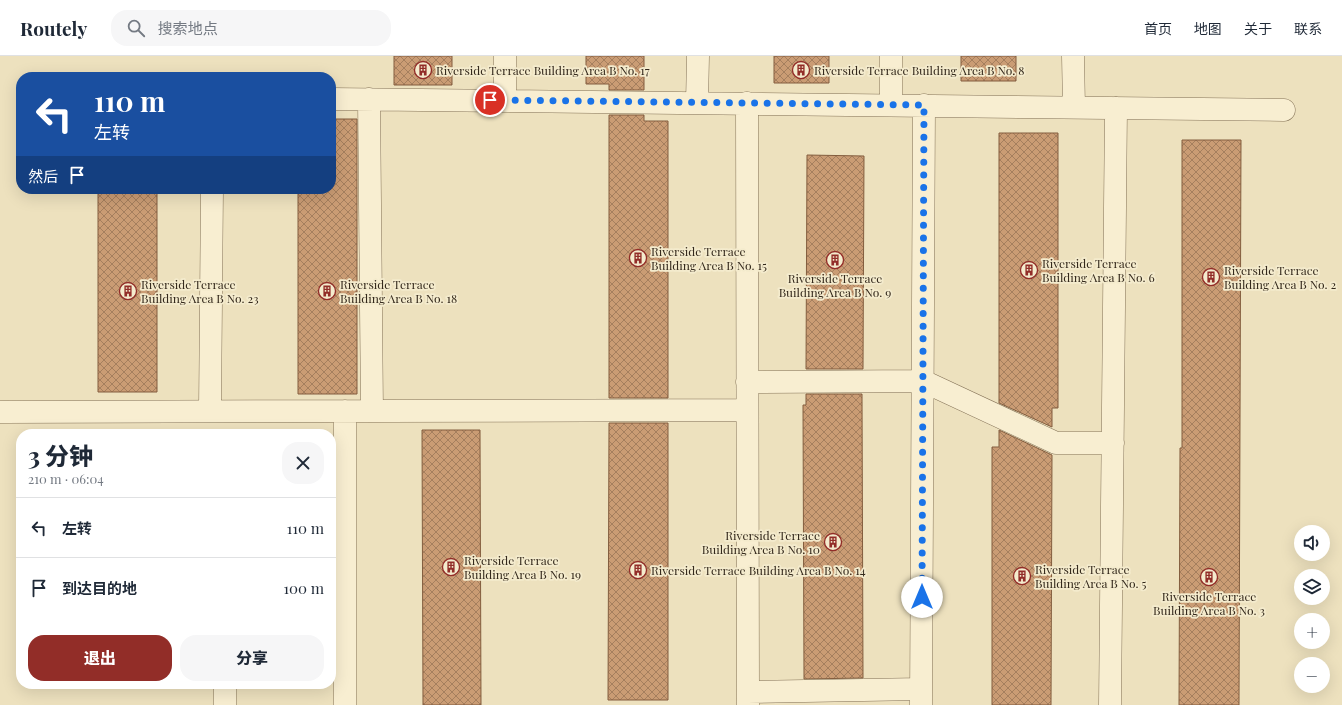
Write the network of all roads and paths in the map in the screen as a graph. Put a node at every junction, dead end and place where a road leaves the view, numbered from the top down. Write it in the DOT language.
graph roads {
  1 [pos="505,56"];
  2 [pos="698,56"];
  3 [pos="891,56"];
  4 [pos="1073,56"];
  5 [pos="336,99"];
  6 [pos="369,99"];
  7 [pos="505,101"];
  8 [pos="697,103"];
  9 [pos="746,103"];
  10 [pos="891,105"];
  11 [pos="924,105"];
  12 [pos="1074,107"];
  13 [pos="1116,108"];
  14 [pos="1284,110"];
  15 [pos="212,194"];
  16 [pos="923,381"];
  17 [pos="747,382"];
  18 [pos="747,410"];
  19 [pos="210,411"];
  20 [pos="345,411"];
  21 [pos="372,411"];
  22 [pos="0,412"];
  23 [pos="1113,443"];
  24 [pos="225,689"];
  25 [pos="921,697"];
  26 [pos="748,698"];
  27 [pos="225,705"];
  28 [pos="345,705"];
  29 [pos="1110,705"];
  1 -- 7 [label="street"];
  2 -- 8 [label="street"];
  3 -- 10 [label="street"];
  4 -- 12 [label="street"];
  5 -- 6 [label="street"];
  6 -- 7 [label="street"];
  6 -- 21 [label="street"];
  7 -- 8 [label="street"];
  8 -- 9 [label="street"];
  9 -- 10 [label="street"];
  9 -- 17 [label="street"];
  10 -- 11 [label="street"];
  11 -- 12 [label="street"];
  11 -- 16 [label="street"];
  12 -- 13 [label="street"];
  13 -- 14 [label="street"];
  13 -- 23 [label="street"];
  15 -- 19 [label="street"];
  16 -- 17 [label="street"];
  16 -- 23 [label="street"];
  16 -- 25 [label="street"];
  17 -- 18 [label="street"];
  18 -- 21 [label="street"];
  18 -- 26 [label="street"];
  19 -- 20 [label="street"];
  19 -- 22 [label="street"];
  20 -- 21 [label="street"];
  20 -- 28 [label="street"];
  23 -- 29 [label="street"];
  24 -- 27 [label="street"];
  25 -- 26 [label="street"];
}
